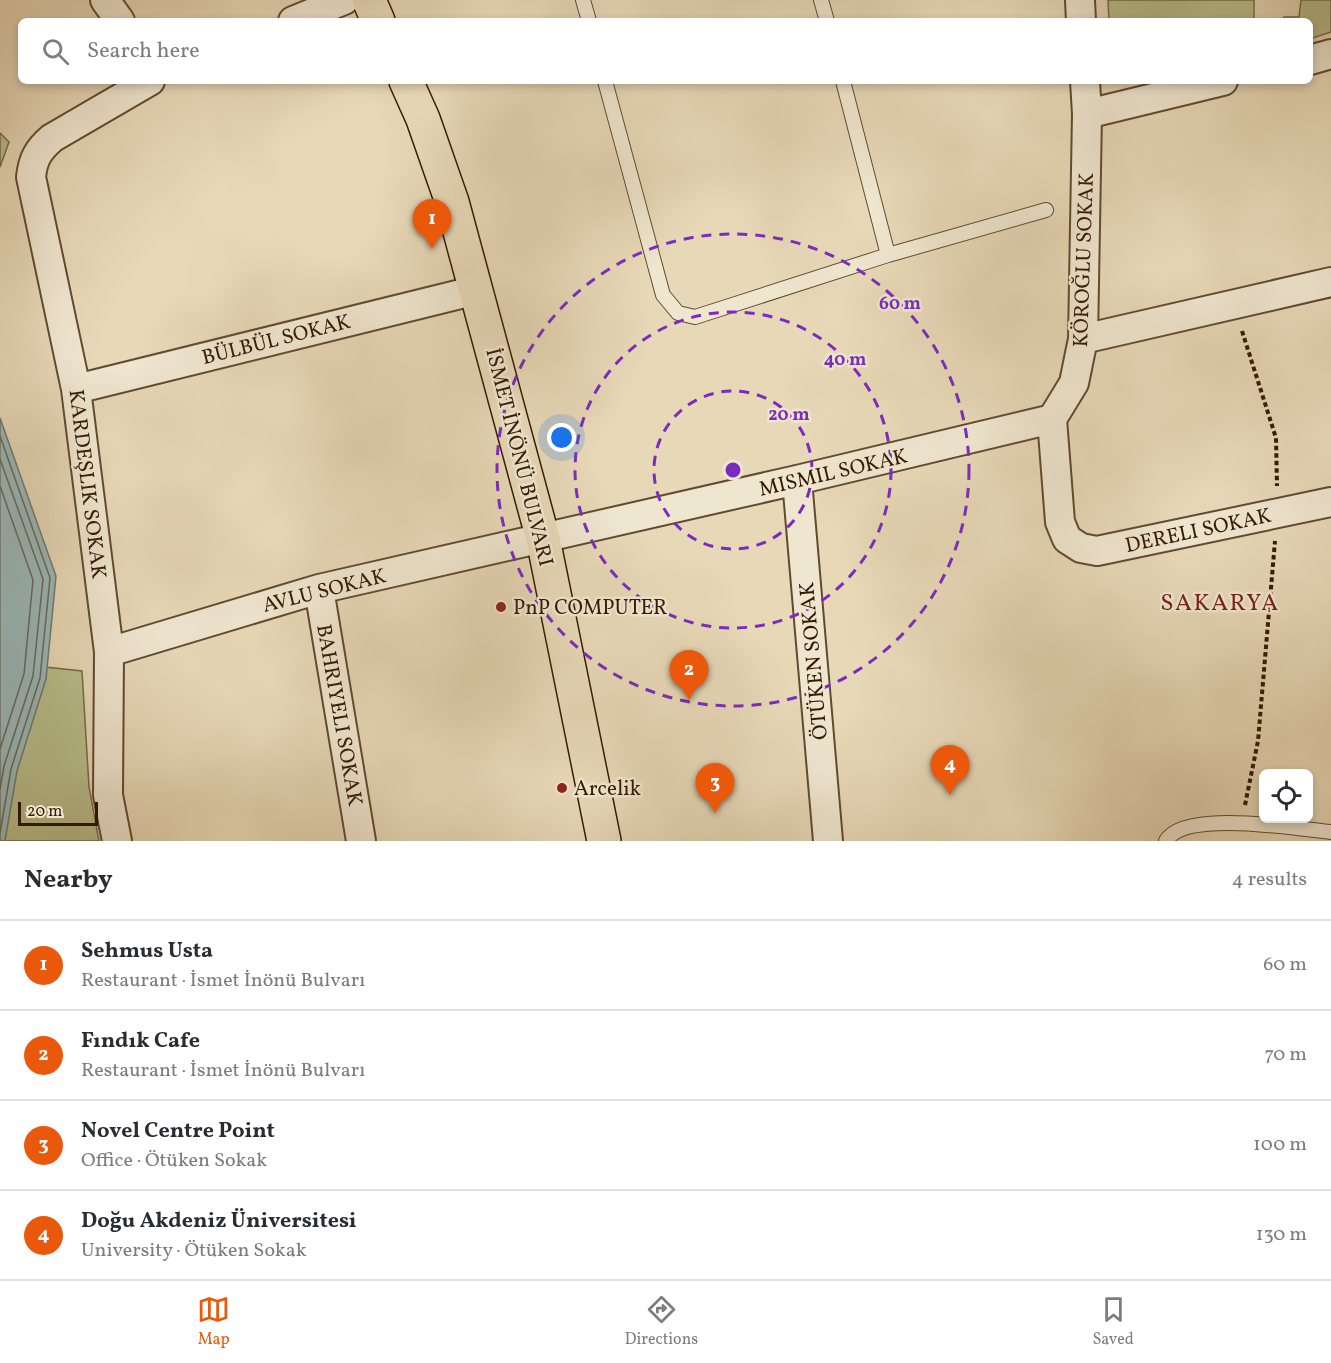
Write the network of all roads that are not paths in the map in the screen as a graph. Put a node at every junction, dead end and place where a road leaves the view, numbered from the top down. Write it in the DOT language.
graph roads {
  1 [pos="105,0"];
  2 [pos="344,0"];
  3 [pos="369,0"];
  4 [pos="583,0"];
  5 [pos="821,0"];
  6 [pos="1080,0"];
  7 [pos="118,18"];
  8 [pos="300,18"];
  9 [pos="377,18"];
  10 [pos="587,18"];
  11 [pos="826,18"];
  12 [pos="1082,18"];
  13 [pos="1331,54"];
  14 [pos="1313,59"];
  15 [pos="145,84"];
  16 [pos="407,84"];
  17 [pos="606,84"];
  18 [pos="844,84"];
  19 [pos="1085,84"];
  20 [pos="1211,84"];
  21 [pos="1087,114"];
  22 [pos="1046,210"];
  23 [pos="888,255"];
  24 [pos="1331,282"];
  25 [pos="477,290"];
  26 [pos="1083,339"];
  27 [pos="76,389"];
  28 [pos="1052,419"];
  29 [pos="798,480"];
  30 [pos="1331,502"];
  31 [pos="543,539"];
  32 [pos="319,589"];
  33 [pos="109,652"];
  34 [pos="1331,832"];
  35 [pos="117,841"];
  36 [pos="361,841"];
  37 [pos="604,841"];
  38 [pos="828,841"];
  39 [pos="1166,841"];
  1 -- 7 [label="street"];
  2 -- 8 [label="street"];
  3 -- 9 [label="main road"];
  4 -- 10 [label="lane"];
  5 -- 11 [label="lane"];
  6 -- 12 [label="street"];
  13 -- 14 [label="street"];
  15 -- 27 [label="street, KARDEŞLIK SOKAK"];
  16 -- 25 [label="main road"];
  17 -- 23 [label="lane"];
  18 -- 23 [label="lane"];
  19 -- 21 [label="street, KÖROĞLU SOKAK"];
  20 -- 21 [label="street"];
  21 -- 26 [label="street, KÖROĞLU SOKAK"];
  22 -- 23 [label="lane"];
  24 -- 26 [label="street"];
  25 -- 27 [label="street, BÜLBÜL SOKAK"];
  25 -- 31 [label="main road"];
  26 -- 28 [label="street, KÖROĞLU SOKAK"];
  27 -- 33 [label="street, KARDEŞLIK SOKAK"];
  28 -- 29 [label="street, AVLU SOKAK"];
  28 -- 30 [label="street, DERELI SOKAK"];
  29 -- 31 [label="street, AVLU SOKAK"];
  29 -- 38 [label="street, ÖTÜKEN SOKAK"];
  31 -- 32 [label="street, AVLU SOKAK"];
  31 -- 37 [label="main road"];
  32 -- 33 [label="street, AVLU SOKAK"];
  32 -- 36 [label="street, BAHRIYELI SOKAK"];
  33 -- 35 [label="street, KARDEŞLIK SOKAK"];
  34 -- 39 [label="lane"];
}
